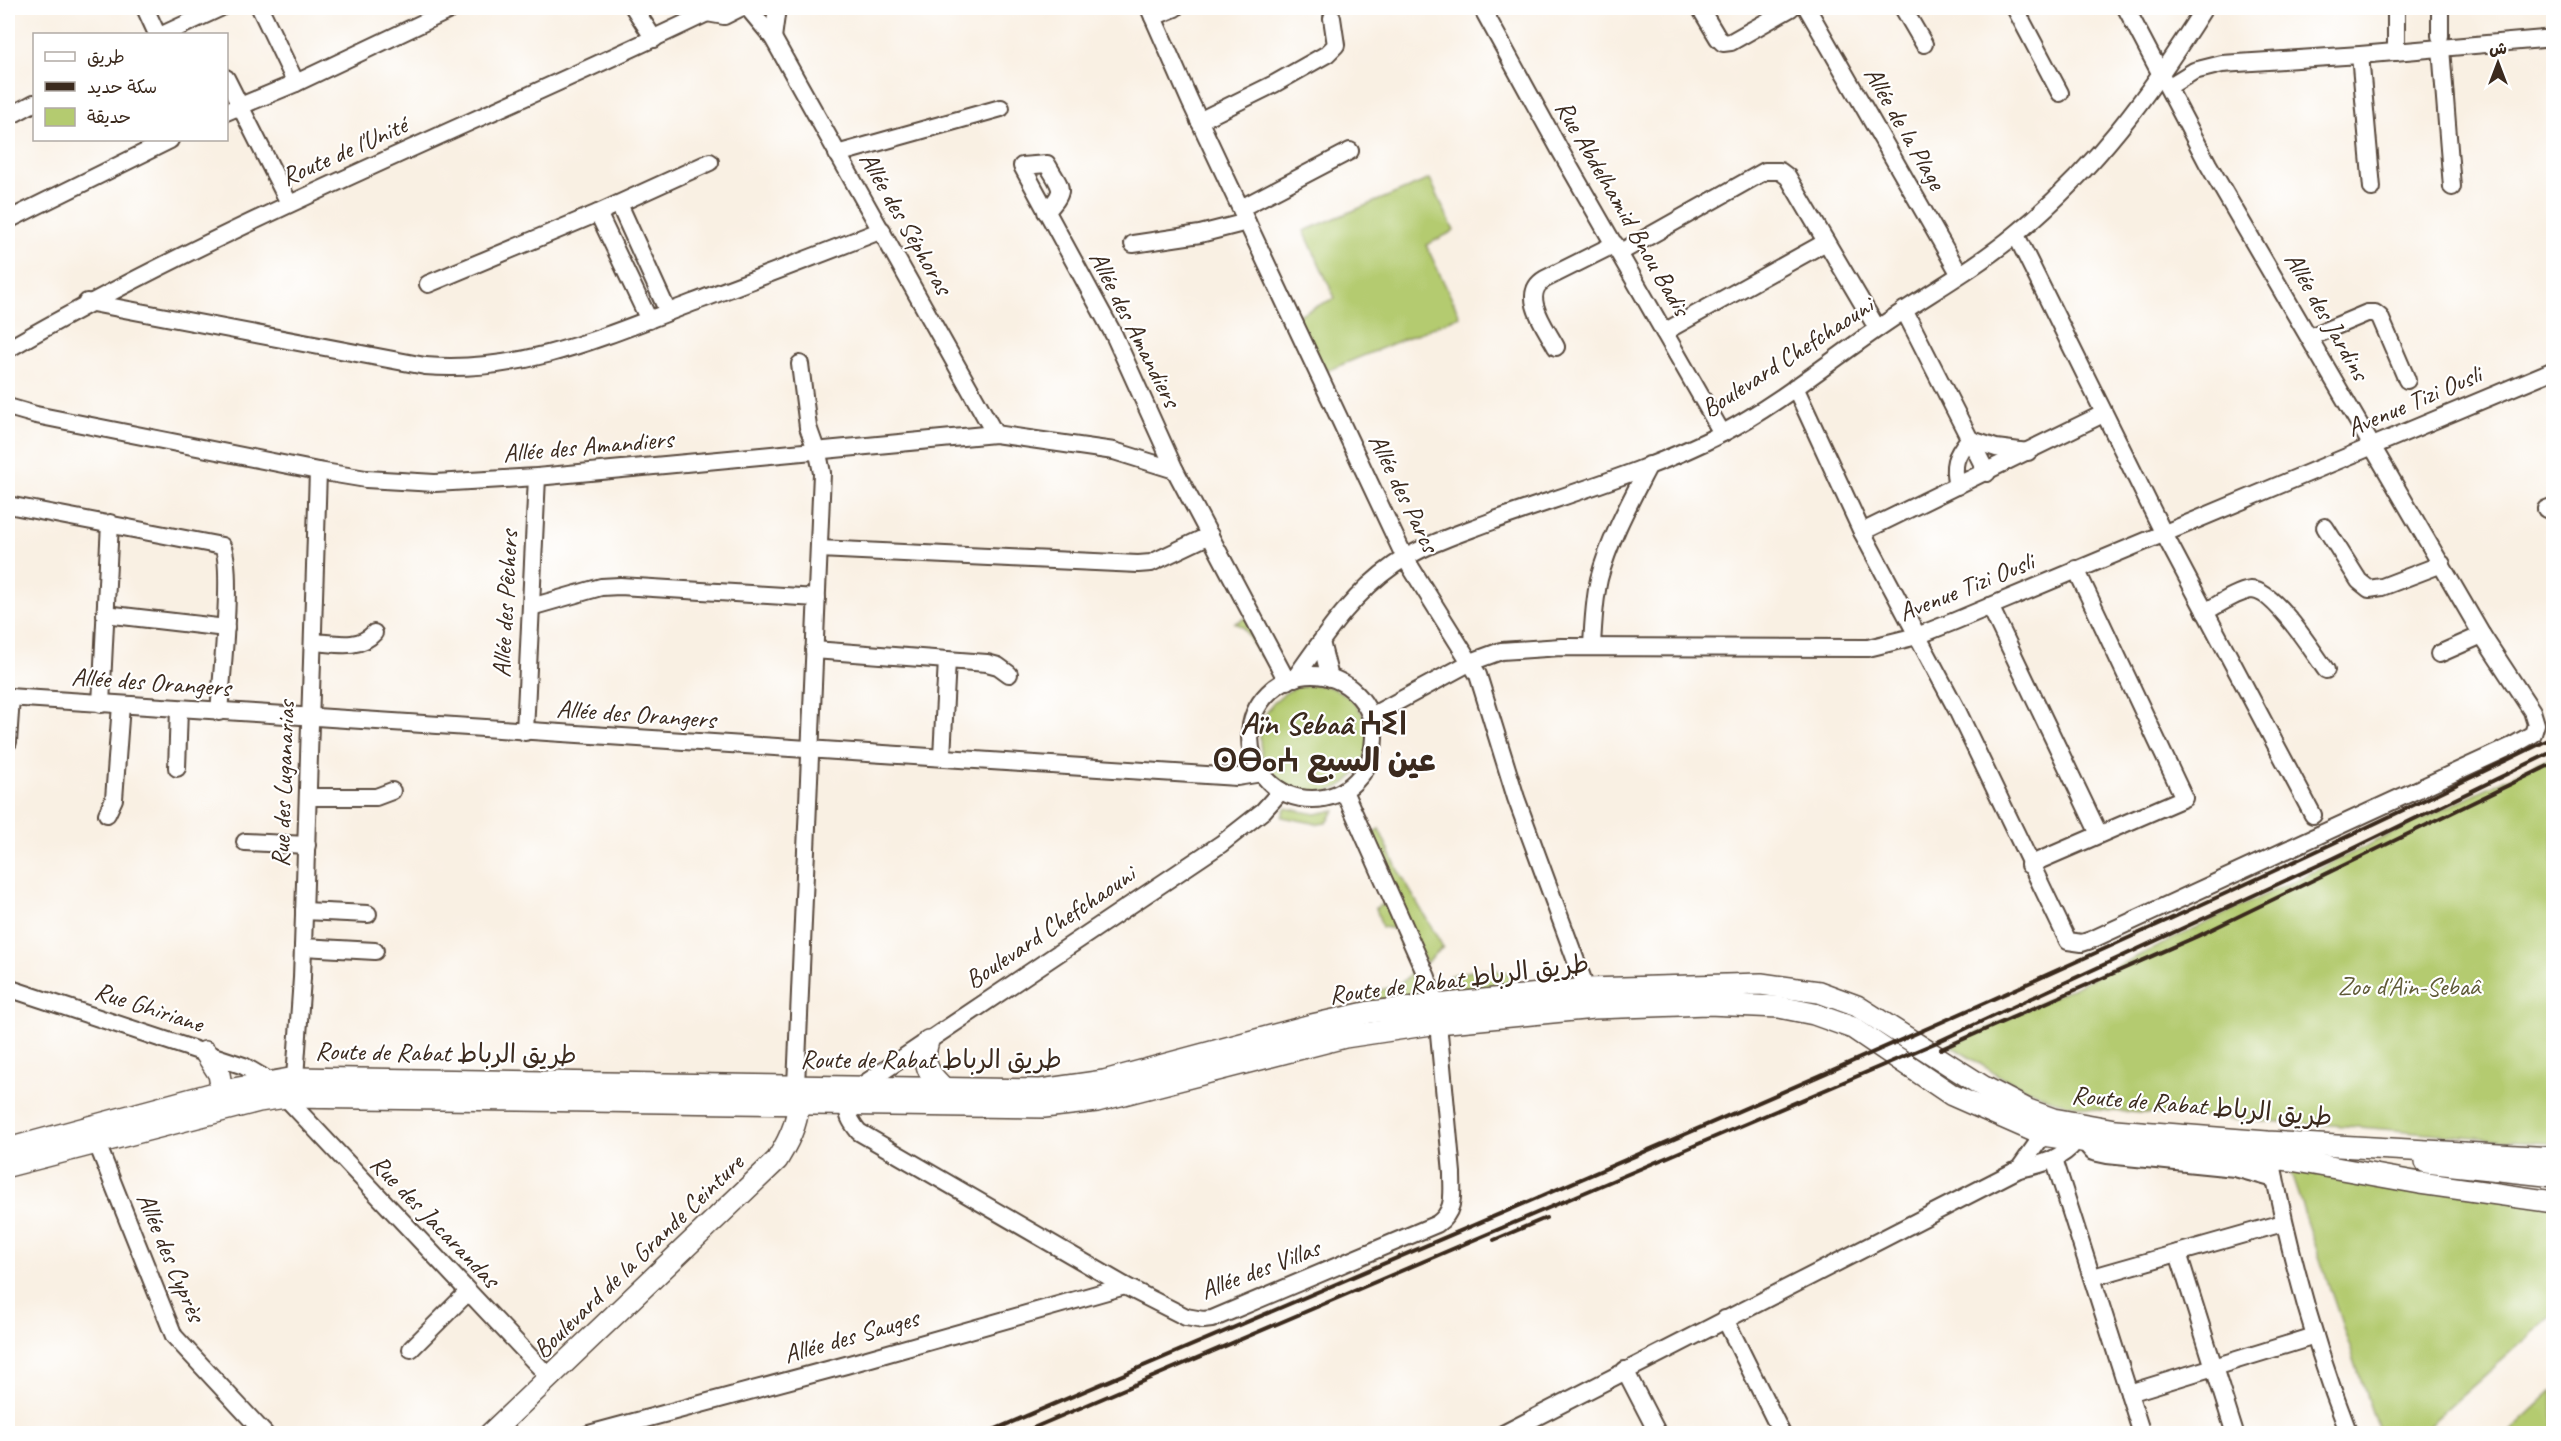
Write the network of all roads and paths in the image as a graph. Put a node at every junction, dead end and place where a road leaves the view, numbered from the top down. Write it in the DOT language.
graph roads {
  1 [pos="145,8"];
  2 [pos="220,8"];
  3 [pos="260,8"];
  4 [pos="454,8"];
  5 [pos="634,8"];
  6 [pos="740,8"];
  7 [pos="748,8"];
  8 [pos="777,8"];
  9 [pos="1175,8"];
  10 [pos="1482,8"];
  11 [pos="1700,8"];
  12 [pos="1791,8"];
  13 [pos="1807,8"];
  14 [pos="1903,8"];
  15 [pos="2015,8"];
  16 [pos="2126,8"];
  17 [pos="2204,8"];
  18 [pos="2396,8"];
  19 [pos="2439,8"];
  20 [pos="709,10"];
  21 [pos="1151,12"];
  22 [pos="430,13"];
  23 [pos="1332,18"];
  24 [pos="200,27"];
  25 [pos="157,33"];
  26 [pos="169,33"];
  27 [pos="773,38"];
  28 [pos="2553,38"];
  29 [pos="654,39"];
  30 [pos="2440,42"];
  31 [pos="1924,44"];
  32 [pos="2396,52"];
  33 [pos="2360,55"];
  34 [pos="2165,80"];
  35 [pos="296,83"];
  36 [pos="228,86"];
  37 [pos="2060,93"];
  38 [pos="33,104"];
  39 [pos="234,108"];
  40 [pos="1001,108"];
  41 [pos="8,117"];
  42 [pos="1199,121"];
  43 [pos="168,141"];
  44 [pos="1350,151"];
  45 [pos="837,154"];
  46 [pos="710,162"];
  47 [pos="2452,187"];
  48 [pos="2372,188"];
  49 [pos="289,202"];
  50 [pos="619,204"];
  51 [pos="1046,212"];
  52 [pos="598,213"];
  53 [pos="1244,215"];
  54 [pos="8,220"];
  55 [pos="882,230"];
  56 [pos="2016,235"];
  57 [pos="1826,242"];
  58 [pos="1133,244"];
  59 [pos="1617,248"];
  60 [pos="1959,273"];
  61 [pos="428,284"];
  62 [pos="87,302"];
  63 [pos="1904,310"];
  64 [pos="668,312"];
  65 [pos="649,320"];
  66 [pos="1877,328"];
  67 [pos="1664,332"];
  68 [pos="2310,337"];
  69 [pos="1556,347"];
  70 [pos="8,349"];
  71 [pos="800,364"];
  72 [pos="2553,370"];
  73 [pos="2408,380"];
  74 [pos="1795,387"];
  75 [pos="8,407"];
  76 [pos="2103,414"];
  77 [pos="1722,433"];
  78 [pos="995,434"];
  79 [pos="1969,439"];
  80 [pos="2374,446"];
  81 [pos="816,450"];
  82 [pos="2028,452"];
  83 [pos="1649,465"];
  84 [pos="1175,470"];
  85 [pos="318,471"];
  86 [pos="1987,473"];
  87 [pos="537,477"];
  88 [pos="1957,486"];
  89 [pos="8,505"];
  90 [pos="110,523"];
  91 [pos="2325,527"];
  92 [pos="1862,532"];
  93 [pos="2163,532"];
  94 [pos="1210,535"];
  95 [pos="819,549"];
  96 [pos="1405,558"];
  97 [pos="2442,564"];
  98 [pos="2076,569"];
  99 [pos="817,598"];
  100 [pos="1990,606"];
  101 [pos="531,607"];
  102 [pos="2205,612"];
  103 [pos="105,614"];
  104 [pos="226,628"];
  105 [pos="374,633"];
  106 [pos="2482,635"];
  107 [pos="1917,636"];
  108 [pos="314,642"];
  109 [pos="1321,642"];
  110 [pos="1592,647"];
  111 [pos="814,650"];
  112 [pos="2439,654"];
  113 [pos="947,660"];
  114 [pos="1472,663"];
  115 [pos="2326,669"];
  116 [pos="1009,674"];
  117 [pos="1330,678"];
  118 [pos="1291,679"];
  119 [pos="9,697"];
  120 [pos="101,704"];
  121 [pos="121,705"];
  122 [pos="179,709"];
  123 [pos="219,712"];
  124 [pos="1371,716"];
  125 [pos="310,718"];
  126 [pos="525,732"];
  127 [pos="8,742"];
  128 [pos="810,751"];
  129 [pos="942,757"];
  130 [pos="177,768"];
  131 [pos="1262,773"];
  132 [pos="392,791"];
  133 [pos="1281,791"];
  134 [pos="1344,791"];
  135 [pos="308,797"];
  136 [pos="107,814"];
  137 [pos="2313,815"];
  138 [pos="2099,834"];
  139 [pos="245,842"];
  140 [pos="307,845"];
  141 [pos="2029,865"];
  142 [pos="304,911"];
  143 [pos="368,914"];
  144 [pos="303,947"];
  145 [pos="375,951"];
  146 [pos="8,988"];
  147 [pos="1590,999"];
  148 [pos="1437,1014"];
  149 [pos="928,1041"];
  150 [pos="205,1052"];
  151 [pos="271,1082"];
  152 [pos="290,1087"];
  153 [pos="946,1090"];
  154 [pos="222,1091"];
  155 [pos="798,1094"];
  156 [pos="853,1096"];
  157 [pos="2043,1135"];
  158 [pos="96,1142"];
  159 [pos="2080,1142"];
  160 [pos="8,1149"];
  161 [pos="2553,1158"];
  162 [pos="2054,1159"];
  163 [pos="2276,1160"];
  164 [pos="8,1166"];
  165 [pos="2019,1169"];
  166 [pos="2553,1176"];
  167 [pos="2553,1192"];
  168 [pos="2553,1202"];
  169 [pos="2283,1223"];
  170 [pos="2178,1253"];
  171 [pos="2093,1277"];
  172 [pos="1125,1286"];
  173 [pos="468,1292"];
  174 [pos="1725,1319"];
  175 [pos="2315,1336"];
  176 [pos="411,1349"];
  177 [pos="2213,1368"];
  178 [pos="1625,1370"];
  179 [pos="550,1378"];
  180 [pos="2129,1393"];
  181 [pos="265,1434"];
  182 [pos="490,1434"];
  183 [pos="589,1434"];
  184 [pos="1503,1434"];
  185 [pos="1658,1434"];
  186 [pos="1782,1434"];
  187 [pos="2142,1434"];
  188 [pos="2235,1434"];
  189 [pos="2349,1434"];
  1 -- 25 [label="street"];
  2 -- 24 [label="street"];
  3 -- 35 [label="street"];
  4 -- 22 [label="street"];
  5 -- 29 [label="street"];
  6 -- 20 [label="street"];
  7 -- 27 [label="street, Allée des Séphoras"];
  8 -- 27 [label="street"];
  9 -- 21 [label="street"];
  10 -- 59 [label="street, Rue Abdelhamid Bnou Badis"];
  11 -- 12 [label="street"];
  13 -- 60 [label="street, Allée de la Plage"];
  14 -- 31 [label="street"];
  15 -- 37 [label="street"];
  16 -- 34 [label="street, Allée des Jardins"];
  17 -- 34 [label="street, Boulevard Chefchaouni"];
  18 -- 32 [label="street"];
  19 -- 30 [label="street"];
  20 -- 29 [label="street, Route de l'Unité"];
  21 -- 42 [label="street, Allée des Parcs"];
  22 -- 35 [label="street"];
  23 -- 42 [label="street"];
  24 -- 26 [label="street"];
  27 -- 45 [label="street, Allée des Séphoras"];
  28 -- 30 [label="street"];
  29 -- 49 [label="street, Route de l'Unité"];
  30 -- 32 [label="street"];
  30 -- 47 [label="street"];
  32 -- 33 [label="street"];
  33 -- 34 [label="street"];
  33 -- 48 [label="street"];
  34 -- 56 [label="street, Boulevard Chefchaouni"];
  34 -- 68 [label="street, Allée des Jardins"];
  35 -- 39 [label="street"];
  36 -- 39 [label="street"];
  38 -- 41 [label="street"];
  39 -- 49 [label="street"];
  40 -- 45 [label="street"];
  42 -- 53 [label="street, Allée des Parcs"];
  43 -- 54 [label="street"];
  44 -- 53 [label="street"];
  45 -- 55 [label="street, Allée des Séphoras"];
  46 -- 50 [label="street"];
  49 -- 62 [label="street, Route de l'Unité"];
  50 -- 52 [label="street"];
  50 -- 64 [label="street"];
  51 -- 84 [label="street, Allée des Amandiers"];
  52 -- 61 [label="street"];
  52 -- 65 [label="street"];
  53 -- 58 [label="street"];
  53 -- 96 [label="street, Allée des Parcs"];
  55 -- 64 [label="street"];
  55 -- 78 [label="street, Allée des Séphoras"];
  56 -- 60 [label="street, Boulevard Chefchaouni"];
  56 -- 76 [label="street"];
  57 -- 59 [label="street"];
  57 -- 66 [label="street"];
  57 -- 67 [label="street"];
  59 -- 67 [label="street, Rue Abdelhamid Bnou Badis"];
  59 -- 69 [label="street"];
  60 -- 63 [label="street, Boulevard Chefchaouni"];
  62 -- 65 [label="street"];
  62 -- 70 [label="street, Route de l'Unité"];
  63 -- 66 [label="street, Boulevard Chefchaouni"];
  63 -- 79 [label="street"];
  64 -- 65 [label="street"];
  66 -- 74 [label="street, Boulevard Chefchaouni"];
  67 -- 77 [label="street, Rue Abdelhamid Bnou Badis"];
  68 -- 73 [label="street"];
  68 -- 80 [label="street, Allée des Jardins"];
  71 -- 81 [label="street"];
  72 -- 80 [label="street, Avenue Tizi Ousli"];
  74 -- 77 [label="street, Boulevard Chefchaouni"];
  74 -- 92 [label="street"];
  75 -- 85 [label="street, Allée des Amandiers"];
  76 -- 82 [label="street"];
  76 -- 93 [label="street"];
  77 -- 83 [label="street, Boulevard Chefchaouni"];
  78 -- 81 [label="street, Allée des Amandiers"];
  78 -- 84 [label="street, Allée des Amandiers"];
  79 -- 82 [label="street"];
  79 -- 86 [label="street"];
  79 -- 88 [label="street"];
  80 -- 93 [label="street, Avenue Tizi Ousli"];
  80 -- 97 [label="street, Allée des Jardins"];
  81 -- 87 [label="street, Allée des Amandiers"];
  81 -- 95 [label="street"];
  82 -- 86 [label="street"];
  83 -- 96 [label="street, Boulevard Chefchaouni"];
  83 -- 110 [label="street"];
  84 -- 94 [label="street, Allée des Amandiers"];
  85 -- 87 [label="street, Allée des Amandiers"];
  85 -- 108 [label="street, Rue des Luganarias"];
  86 -- 88 [label="street"];
  87 -- 101 [label="street, Allée des Pêchers"];
  88 -- 92 [label="street"];
  89 -- 90 [label="street"];
  90 -- 103 [label="street"];
  90 -- 104 [label="street"];
  91 -- 97 [label="street"];
  92 -- 107 [label="street"];
  93 -- 98 [label="street, Avenue Tizi Ousli"];
  93 -- 102 [label="street"];
  94 -- 95 [label="street"];
  94 -- 118 [label="street, Allée des Amandiers"];
  95 -- 99 [label="street"];
  96 -- 109 [label="street, Boulevard Chefchaouni"];
  96 -- 114 [label="street, Allée des Parcs"];
  97 -- 106 [label="street, Allée des Jardins"];
  98 -- 100 [label="street, Avenue Tizi Ousli"];
  98 -- 138 [label="street"];
  99 -- 101 [label="street"];
  99 -- 111 [label="street"];
  100 -- 107 [label="street, Avenue Tizi Ousli"];
  100 -- 138 [label="street"];
  101 -- 126 [label="street, Allée des Pêchers"];
  102 -- 115 [label="street"];
  102 -- 137 [label="street"];
  103 -- 104 [label="street"];
  103 -- 120 [label="street"];
  104 -- 123 [label="street"];
  105 -- 108 [label="street"];
  106 -- 112 [label="street"];
  106 -- 141 [label="street, Allée des Jardins"];
  107 -- 110 [label="street, Avenue Tizi Ousli"];
  107 -- 141 [label="street"];
  108 -- 125 [label="street, Rue des Luganarias"];
  109 -- 117 [label="street"];
  109 -- 118 [label="street, Boulevard Chefchaouni"];
  110 -- 114 [label="street, Avenue Tizi Ousli"];
  111 -- 113 [label="street"];
  111 -- 128 [label="street"];
  113 -- 116 [label="street"];
  113 -- 129 [label="street"];
  114 -- 124 [label="street, Avenue Tizi Ousli"];
  114 -- 147 [label="street, Allée des Parcs"];
  117 -- 118 [label="street"];
  117 -- 124 [label="street"];
  118 -- 131 [label="street"];
  119 -- 120 [label="street, Allée des Orangers"];
  119 -- 127 [label="street"];
  120 -- 121 [label="street, Allée des Orangers"];
  121 -- 122 [label="street, Allée des Orangers"];
  121 -- 136 [label="street"];
  122 -- 123 [label="street, Allée des Orangers"];
  122 -- 130 [label="street"];
  123 -- 125 [label="street, Allée des Orangers"];
  124 -- 134 [label="street"];
  125 -- 126 [label="street, Allée des Orangers"];
  125 -- 135 [label="street, Rue des Luganarias"];
  126 -- 128 [label="street, Allée des Orangers"];
  128 -- 129 [label="street, Allée des Orangers"];
  128 -- 155 [label="street"];
  129 -- 131 [label="street, Allée des Orangers"];
  131 -- 133 [label="street"];
  132 -- 135 [label="street"];
  133 -- 134 [label="street"];
  133 -- 149 [label="street, Boulevard Chefchaouni"];
  134 -- 148 [label="street, Allée des Villas"];
  135 -- 140 [label="street, Rue des Luganarias"];
  138 -- 141 [label="street"];
  139 -- 140 [label="street"];
  140 -- 142 [label="street, Rue des Luganarias"];
  142 -- 143 [label="street"];
  142 -- 144 [label="street, Rue des Luganarias"];
  144 -- 145 [label="street"];
  144 -- 152 [label="street, Rue des Luganarias"];
  146 -- 150 [label="street, Rue Ghiriane"];
  147 -- 148 [label="main road, Route de Rabat طريق الرباط"];
  147 -- 157 [label="main road, Route de Rabat طريق الرباط"];
  147 -- 163 [label="main road, Route de Rabat طريق الرباط"];
  148 -- 153 [label="main road, Route de Rabat طريق الرباط"];
  148 -- 156 [label="main road, Route de Rabat طريق الرباط"];
  148 -- 172 [label="street, Allée des Villas"];
  149 -- 153 [label="main road"];
  149 -- 156 [label="street, Boulevard Chefchaouni"];
  150 -- 151 [label="street, Rue Ghiriane"];
  150 -- 154 [label="main road"];
  151 -- 152 [label="main road, Route de Rabat طريق الرباط"];
  151 -- 154 [label="main road, Route de Rabat طريق الرباط"];
  152 -- 155 [label="main road, Route de Rabat طريق الرباط"];
  152 -- 158 [label="main road"];
  152 -- 173 [label="street, Rue des Jacarandas"];
  153 -- 156 [label="main road, Route de Rabat طريق الرباط"];
  154 -- 160 [label="main road, Route de Rabat طريق الرباط"];
  155 -- 156 [label="main road, Route de Rabat طريق الرباط"];
  155 -- 179 [label="main road, Boulevard de la Grande Ceinture"];
  156 -- 172 [label="street, Allée des Villas"];
  157 -- 159 [label="main road, Route de Rabat طريق الرباط"];
  157 -- 165 [label="street"];
  158 -- 164 [label="main road"];
  158 -- 181 [label="street, Allée des Cyprès"];
  159 -- 162 [label="street"];
  159 -- 163 [label="main road, Route de Rabat طريق الرباط"];
  161 -- 163 [label="main road, Route de Rabat طريق الرباط"];
  162 -- 165 [label="street"];
  162 -- 171 [label="street"];
  163 -- 166 [label="main road"];
  163 -- 167 [label="main road"];
  163 -- 168 [label="main road, Route de Rabat طريق الرباط"];
  163 -- 169 [label="street"];
  165 -- 174 [label="street"];
  169 -- 170 [label="street"];
  169 -- 175 [label="street"];
  170 -- 171 [label="street"];
  170 -- 177 [label="street"];
  171 -- 180 [label="street"];
  172 -- 183 [label="street, Allée des Sauges"];
  173 -- 176 [label="street"];
  173 -- 179 [label="street, Rue des Jacarandas"];
  174 -- 178 [label="street"];
  174 -- 186 [label="street"];
  175 -- 177 [label="street"];
  175 -- 189 [label="street"];
  177 -- 180 [label="street"];
  177 -- 188 [label="street"];
  178 -- 184 [label="street"];
  178 -- 185 [label="street"];
  179 -- 182 [label="main road, Boulevard de la Grande Ceinture"];
  180 -- 187 [label="street"];
}
